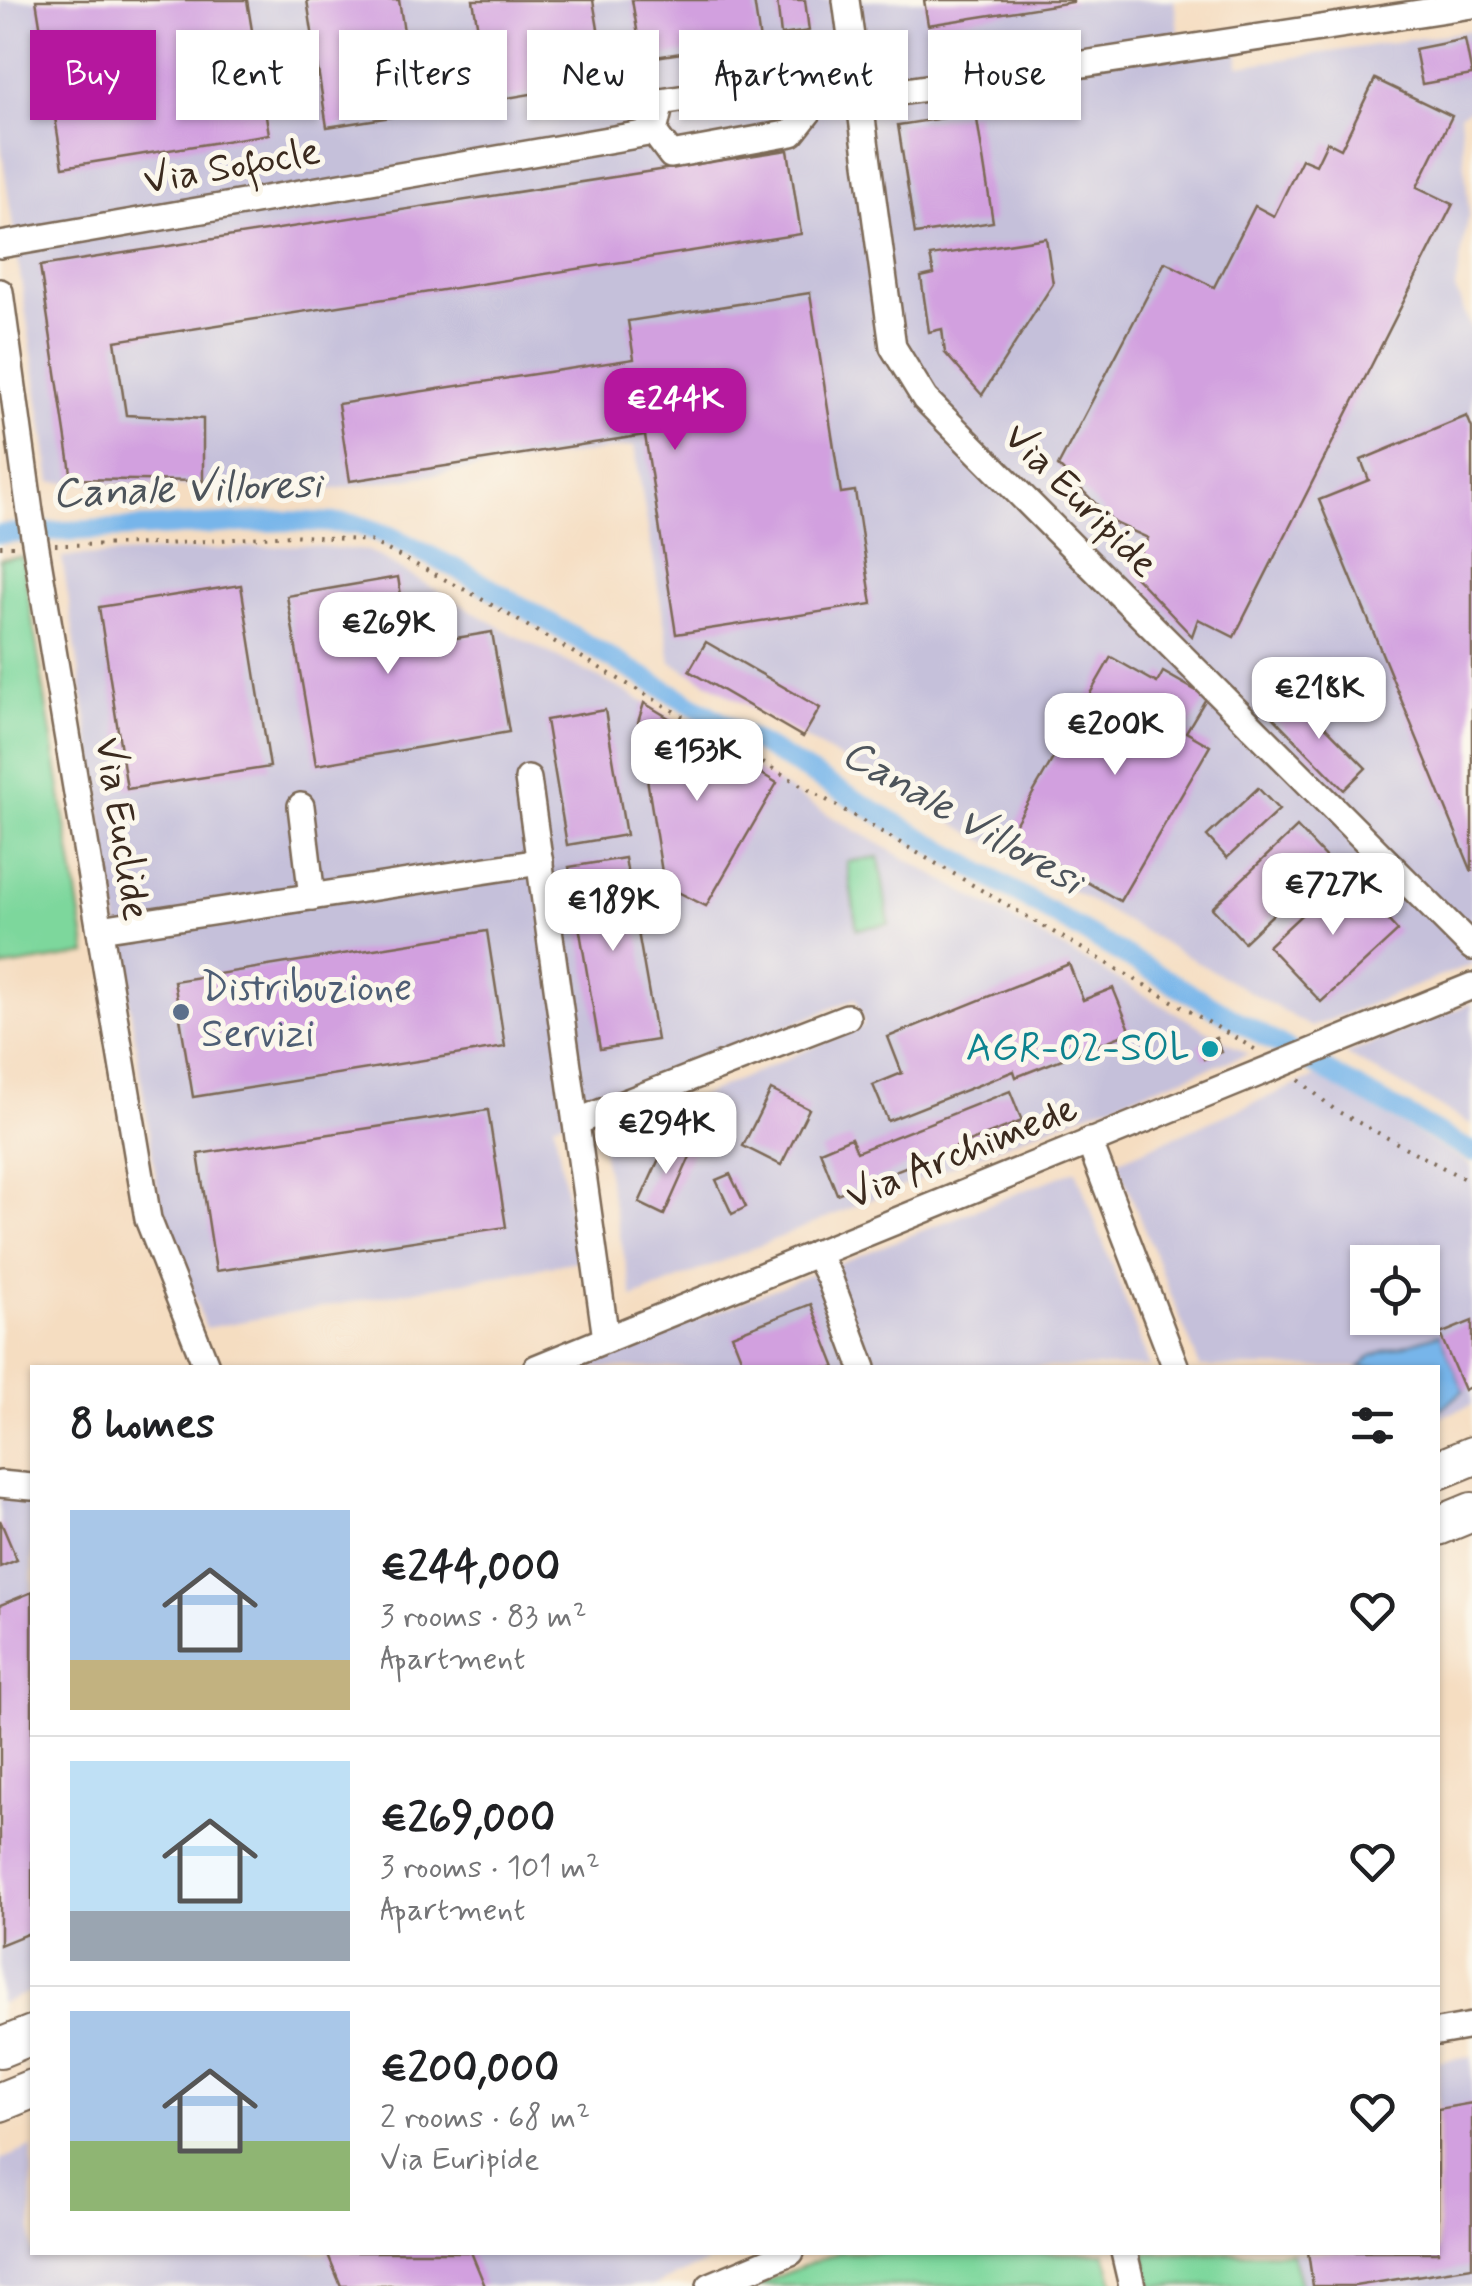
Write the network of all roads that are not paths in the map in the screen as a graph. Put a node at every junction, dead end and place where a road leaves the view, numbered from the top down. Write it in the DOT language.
graph roads {
  1 [pos="846,0"];
  2 [pos="1472,6"];
  3 [pos="850,30"];
  4 [pos="908,92"];
  5 [pos="679,99"];
  6 [pos="803,120"];
  7 [pos="861,120"];
  8 [pos="654,132"];
  9 [pos="0,245"];
  10 [pos="0,292"];
  11 [pos="528,779"];
  12 [pos="301,806"];
  13 [pos="540,862"];
  14 [pos="312,897"];
  15 [pos="100,929"];
  16 [pos="1472,947"];
  17 [pos="1472,986"];
  18 [pos="847,1018"];
  19 [pos="576,1122"];
  20 [pos="1089,1141"];
  21 [pos="816,1253"];
  22 [pos="606,1339"];
  23 [pos="206,1365"];
  24 [pos="543,1365"];
  25 [pos="862,1365"];
  26 [pos="1175,1365"];
  27 [pos="1472,1456"];
  28 [pos="1440,1469"];
  29 [pos="0,1484"];
  30 [pos="30,1487"];
  31 [pos="1472,1512"];
  32 [pos="1440,1525"];
  33 [pos="1472,2026"];
  34 [pos="1440,2032"];
  35 [pos="30,2036"];
  36 [pos="0,2048"];
  37 [pos="30,2090"];
  38 [pos="0,2102"];
  39 [pos="779,2255"];
  40 [pos="1125,2255"];
  41 [pos="710,2286"];
  42 [pos="1132,2286"];
  1 -- 3 [label="street, Via Euripide"];
  2 -- 4 [label="street"];
  5 -- 8 [label="street"];
  6 -- 8 [label="street"];
  7 -- 16 [label="street, Via Euripide"];
  8 -- 9 [label="street, Via Sofocle"];
  10 -- 15 [label="street, Via Euclide"];
  11 -- 13 [label="street"];
  12 -- 14 [label="street"];
  13 -- 14 [label="street"];
  13 -- 19 [label="street"];
  14 -- 15 [label="street"];
  15 -- 23 [label="street, Via Euclide"];
  17 -- 20 [label="street, Via Archimede"];
  18 -- 19 [label="street"];
  19 -- 22 [label="street"];
  20 -- 21 [label="street, Via Archimede"];
  20 -- 26 [label="street"];
  21 -- 22 [label="street, Via Archimede"];
  21 -- 25 [label="street"];
  22 -- 24 [label="street, Via Archimede"];
  27 -- 28 [label="highway"];
  29 -- 30 [label="street"];
  31 -- 32 [label="highway"];
  33 -- 34 [label="street"];
  35 -- 36 [label="highway"];
  37 -- 38 [label="highway"];
  39 -- 41 [label="street"];
  40 -- 42 [label="street"];
}
